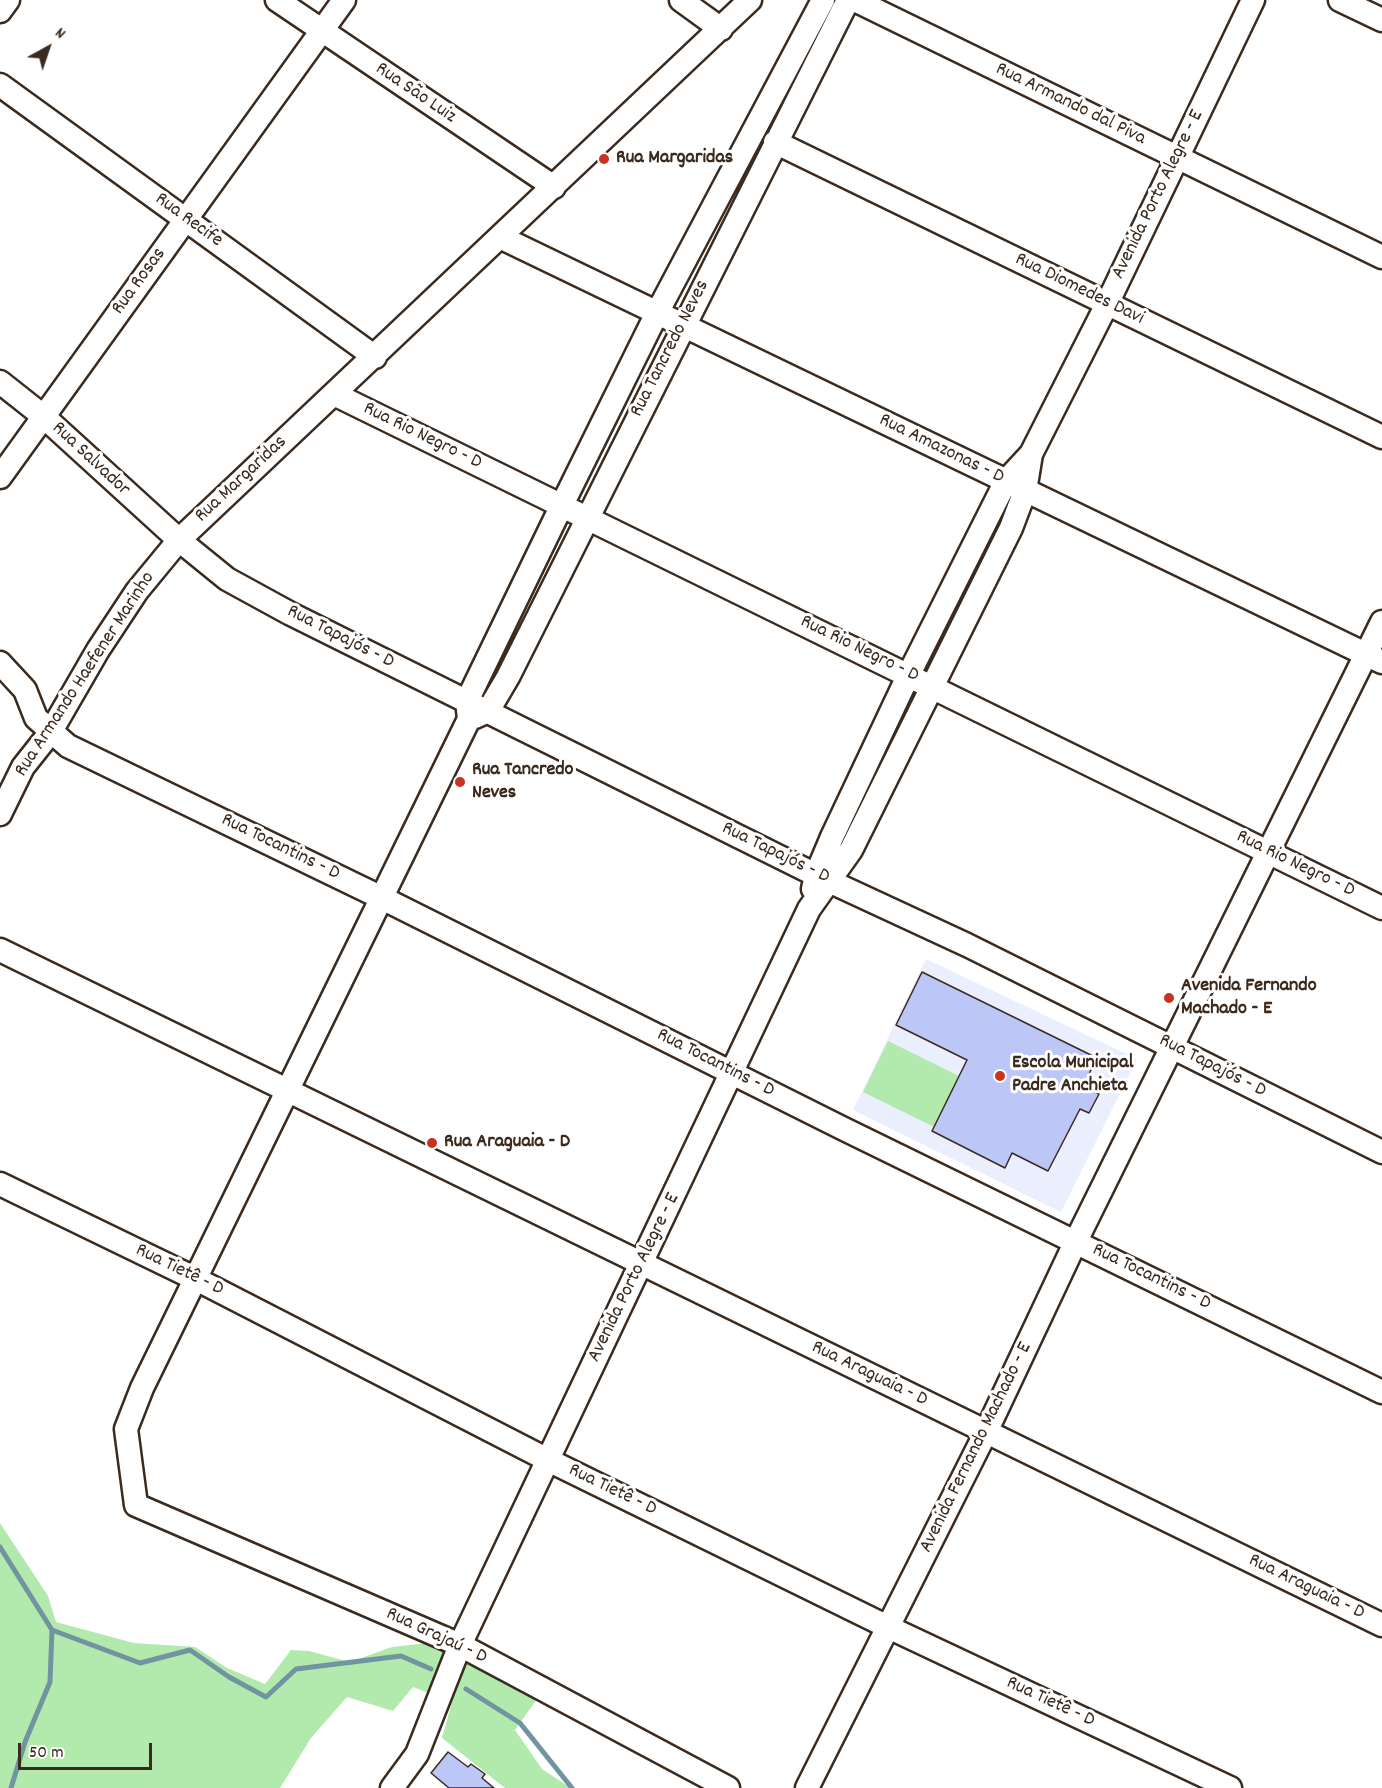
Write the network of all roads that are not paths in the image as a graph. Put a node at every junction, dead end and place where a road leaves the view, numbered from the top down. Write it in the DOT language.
graph roads {
  1 [pos="8,0"];
  2 [pos="277,0"];
  3 [pos="344,0"];
  4 [pos="681,0"];
  5 [pos="750,0"];
  6 [pos="823,0"];
  7 [pos="848,0"];
  8 [pos="855,0"];
  9 [pos="1253,0"];
  10 [pos="1340,0"];
  11 [pos="0,11"];
  12 [pos="1382,20"];
  13 [pos="722,29"];
  14 [pos="321,32"];
  15 [pos="0,85"];
  16 [pos="776,142"];
  17 [pos="1178,158"];
  18 [pos="554,187"];
  19 [pos="185,219"];
  20 [pos="500,237"];
  21 [pos="1382,257"];
  22 [pos="1107,304"];
  23 [pos="657,313"];
  24 [pos="683,326"];
  25 [pos="375,357"];
  26 [pos="0,382"];
  27 [pos="334,394"];
  28 [pos="43,416"];
  29 [pos="1382,437"];
  30 [pos="0,477"];
  31 [pos="1015,486"];
  32 [pos="562,505"];
  33 [pos="587,517"];
  34 [pos="178,540"];
  35 [pos="1382,622"];
  36 [pos="1374,658"];
  37 [pos="0,663"];
  38 [pos="909,674"];
  39 [pos="934,686"];
  40 [pos="475,710"];
  41 [pos="50,733"];
  42 [pos="0,814"];
  43 [pos="1269,852"];
  44 [pos="823,878"];
  45 [pos="382,898"];
  46 [pos="1382,908"];
  47 [pos="0,950"];
  48 [pos="1173,1047"];
  49 [pos="733,1073"];
  50 [pos="288,1091"];
  51 [pos="1382,1152"];
  52 [pos="0,1184"];
  53 [pos="1076,1241"];
  54 [pos="642,1264"];
  55 [pos="196,1279"];
  56 [pos="1382,1392"];
  57 [pos="986,1432"];
  58 [pos="548,1460"];
  59 [pos="136,1505"];
  60 [pos="1382,1625"];
  61 [pos="888,1627"];
  62 [pos="460,1645"];
  63 [pos="392,1788"];
  64 [pos="728,1788"];
  65 [pos="807,1788"];
  66 [pos="1230,1788"];
  1 -- 11 [label="street"];
  2 -- 14 [label="street, Rua São Luiz"];
  3 -- 14 [label="street, Rua Rosas"];
  4 -- 13 [label="street"];
  5 -- 13 [label="street, Rua Margaridas"];
  6 -- 23 [label="street, Rua Tancredo Neves"];
  7 -- 16 [label="street, Rua Tancredo Neves"];
  8 -- 17 [label="street, Rua Armando dal Piva"];
  9 -- 17 [label="street, Avenida Porto Alegre - E"];
  10 -- 12 [label="street"];
  13 -- 18 [label="street, Rua Margaridas"];
  14 -- 18 [label="street, Rua São Luiz"];
  14 -- 19 [label="street, Rua Rosas"];
  15 -- 19 [label="street, Rua Recife"];
  16 -- 22 [label="street, Rua Diomedes Davi"];
  16 -- 24 [label="street, Rua Tancredo Neves"];
  17 -- 21 [label="street, Rua Armando dal Piva"];
  17 -- 22 [label="street, Avenida Porto Alegre - E"];
  18 -- 20 [label="street, Rua Margaridas"];
  19 -- 25 [label="street, Rua Recife"];
  19 -- 28 [label="street, Rua Rosas"];
  20 -- 23 [label="street, Rua Amazonas - D"];
  20 -- 25 [label="street, Rua Margaridas"];
  22 -- 29 [label="street, Rua Diomedes Davi"];
  22 -- 31 [label="street, Avenida Porto Alegre - E"];
  23 -- 24 [label="street, Rua Amazonas - D"];
  23 -- 32 [label="street, Rua Tancredo Neves"];
  24 -- 31 [label="street, Rua Amazonas - D"];
  24 -- 33 [label="street, Rua Tancredo Neves"];
  25 -- 27 [label="street, Rua Margaridas"];
  26 -- 28 [label="street, Rua Salvador"];
  27 -- 32 [label="street, Rua Rio Negro - D"];
  27 -- 34 [label="street, Rua Margaridas"];
  28 -- 30 [label="street, Rua Rosas"];
  28 -- 34 [label="street, Rua Salvador"];
  31 -- 36 [label="street, Rua Amazonas - D"];
  31 -- 38 [label="street, Avenida Porto Alegre - E"];
  31 -- 39 [label="street, Avenida Porto Alegre - E"];
  32 -- 33 [label="street, Rua Rio Negro - D"];
  32 -- 40 [label="street, Rua Tancredo Neves"];
  33 -- 38 [label="street, Rua Rio Negro - D"];
  33 -- 40 [label="street, Rua Tancredo Neves"];
  34 -- 40 [label="street, Rua Tapajós - D"];
  34 -- 41 [label="street, Rua Armando Haefener Marinho"];
  35 -- 36 [label="street, Avenida Fernando Machado - E"];
  36 -- 43 [label="street, Avenida Fernando Machado - E"];
  37 -- 41 [label="street"];
  38 -- 39 [label="street, Rua Rio Negro - D"];
  38 -- 44 [label="street, Avenida Porto Alegre - E"];
  39 -- 43 [label="street, Rua Rio Negro - D"];
  39 -- 44 [label="street, Avenida Porto Alegre - E"];
  40 -- 44 [label="street, Rua Tapajós - D"];
  40 -- 45 [label="street, Rua Tancredo Neves"];
  41 -- 42 [label="street, Rua Armando Haefener Marinho"];
  41 -- 45 [label="street, Rua Tocantins - D"];
  43 -- 46 [label="street, Rua Rio Negro - D"];
  43 -- 48 [label="street, Avenida Fernando Machado - E"];
  44 -- 48 [label="street, Rua Tapajós - D"];
  44 -- 49 [label="street, Avenida Porto Alegre - E"];
  45 -- 49 [label="street, Rua Tocantins - D"];
  45 -- 50 [label="street, Rua Tancredo Neves"];
  47 -- 50 [label="street, Rua Araguaia - D"];
  48 -- 51 [label="street, Rua Tapajós - D"];
  48 -- 53 [label="street, Avenida Fernando Machado - E"];
  49 -- 53 [label="street, Rua Tocantins - D"];
  49 -- 54 [label="street, Avenida Porto Alegre - E"];
  50 -- 54 [label="street, Rua Araguaia - D"];
  50 -- 55 [label="street, Rua Tancredo Neves"];
  52 -- 55 [label="street, Rua Tietê - D"];
  53 -- 56 [label="street, Rua Tocantins - D"];
  53 -- 57 [label="street, Avenida Fernando Machado - E"];
  54 -- 57 [label="street, Rua Araguaia - D"];
  54 -- 58 [label="street, Avenida Porto Alegre - E"];
  55 -- 58 [label="street, Rua Tietê - D"];
  55 -- 59 [label="street, Rua Tancredo Neves"];
  57 -- 60 [label="street, Rua Araguaia - D"];
  57 -- 61 [label="street, Avenida Fernando Machado - E"];
  58 -- 61 [label="street, Rua Tietê - D"];
  58 -- 62 [label="street, Avenida Porto Alegre - E"];
  59 -- 62 [label="street, Rua Grajaú - D"];
  61 -- 65 [label="street, Avenida Fernando Machado - E"];
  61 -- 66 [label="street, Rua Tietê - D"];
  62 -- 63 [label="street, Avenida Porto Alegre - E"];
  62 -- 64 [label="street, Rua Grajaú - D"];
}
